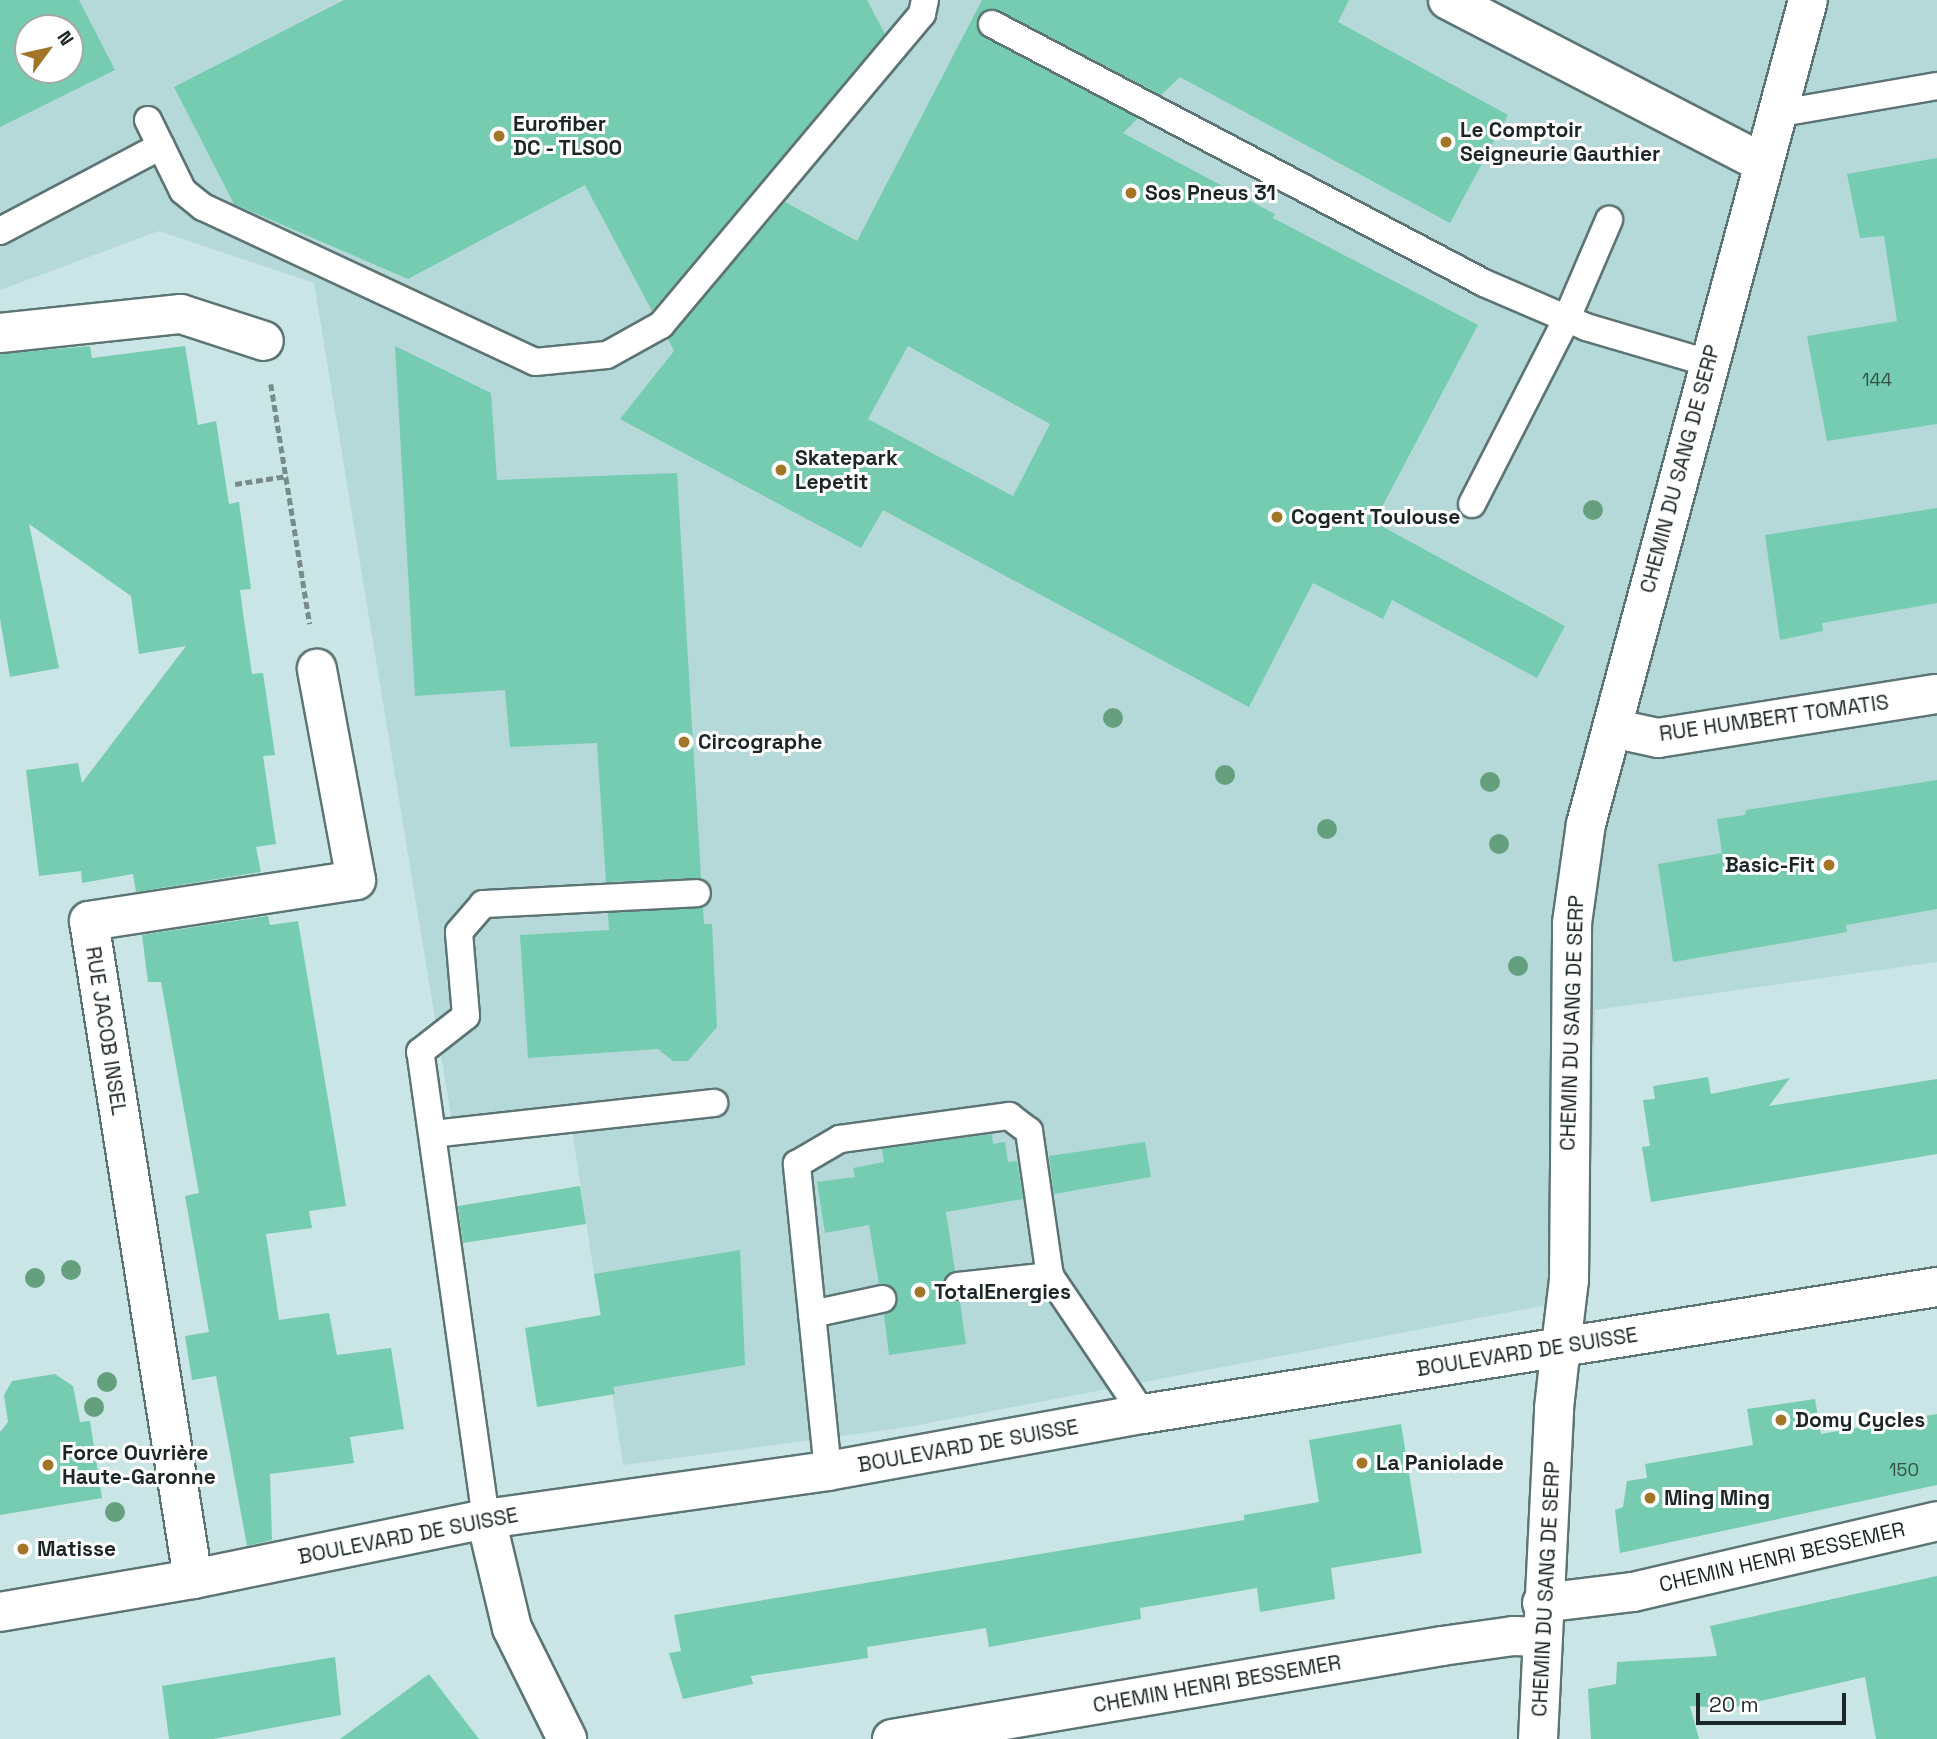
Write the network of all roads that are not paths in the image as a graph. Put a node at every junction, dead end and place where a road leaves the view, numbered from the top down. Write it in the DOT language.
graph roads {
  1 [pos="925,0"];
  2 [pos="1448,0"];
  3 [pos="1808,0"];
  4 [pos="992,24"];
  5 [pos="1937,86"];
  6 [pos="1775,114"];
  7 [pos="148,120"];
  8 [pos="161,146"];
  9 [pos="1761,162"];
  10 [pos="1609,220"];
  11 [pos="0,231"];
  12 [pos="1567,318"];
  13 [pos="0,333"];
  14 [pos="264,341"];
  15 [pos="1708,363"];
  16 [pos="1472,504"];
  17 [pos="317,669"];
  18 [pos="1937,694"];
  19 [pos="1612,728"];
  20 [pos="697,893"];
  21 [pos="714,1103"];
  22 [pos="433,1134"];
  23 [pos="1050,1276"];
  24 [pos="958,1286"];
  25 [pos="1937,1287"];
  26 [pos="882,1299"];
  27 [pos="812,1314"];
  28 [pos="1561,1346"];
  29 [pos="1143,1414"];
  30 [pos="828,1471"];
  31 [pos="486,1519"];
  32 [pos="1937,1521"];
  33 [pos="193,1579"];
  34 [pos="0,1612"];
  35 [pos="1543,1620"];
  36 [pos="568,1739"];
  37 [pos="892,1739"];
  38 [pos="1538,1739"];
  1 -- 8 [label="lane"];
  2 -- 9 [label="street"];
  3 -- 6 [label="street, CHEMIN DU SANG DE SERP"];
  4 -- 12 [label="lane"];
  5 -- 6 [label="lane"];
  6 -- 9 [label="street, CHEMIN DU SANG DE SERP"];
  7 -- 8 [label="lane"];
  8 -- 11 [label="lane"];
  9 -- 15 [label="street, CHEMIN DU SANG DE SERP"];
  10 -- 12 [label="lane"];
  12 -- 15 [label="lane"];
  12 -- 16 [label="lane"];
  13 -- 14 [label="street"];
  15 -- 19 [label="street, CHEMIN DU SANG DE SERP"];
  17 -- 33 [label="street, RUE JACOB INSEL"];
  18 -- 19 [label="street, RUE HUMBERT TOMATIS"];
  19 -- 28 [label="street, CHEMIN DU SANG DE SERP"];
  20 -- 22 [label="lane"];
  21 -- 22 [label="lane"];
  22 -- 31 [label="lane"];
  23 -- 24 [label="lane"];
  23 -- 27 [label="lane"];
  23 -- 29 [label="lane"];
  25 -- 28 [label="street, BOULEVARD DE SUISSE"];
  26 -- 27 [label="lane"];
  27 -- 30 [label="lane"];
  28 -- 29 [label="street, BOULEVARD DE SUISSE"];
  28 -- 35 [label="street, CHEMIN DU SANG DE SERP"];
  29 -- 30 [label="street, BOULEVARD DE SUISSE"];
  30 -- 31 [label="street, BOULEVARD DE SUISSE"];
  31 -- 33 [label="street, BOULEVARD DE SUISSE"];
  31 -- 36 [label="street"];
  32 -- 35 [label="street, CHEMIN HENRI BESSEMER"];
  33 -- 34 [label="street, BOULEVARD DE SUISSE"];
  35 -- 37 [label="street, CHEMIN HENRI BESSEMER"];
  35 -- 38 [label="street, CHEMIN DU SANG DE SERP"];
}
